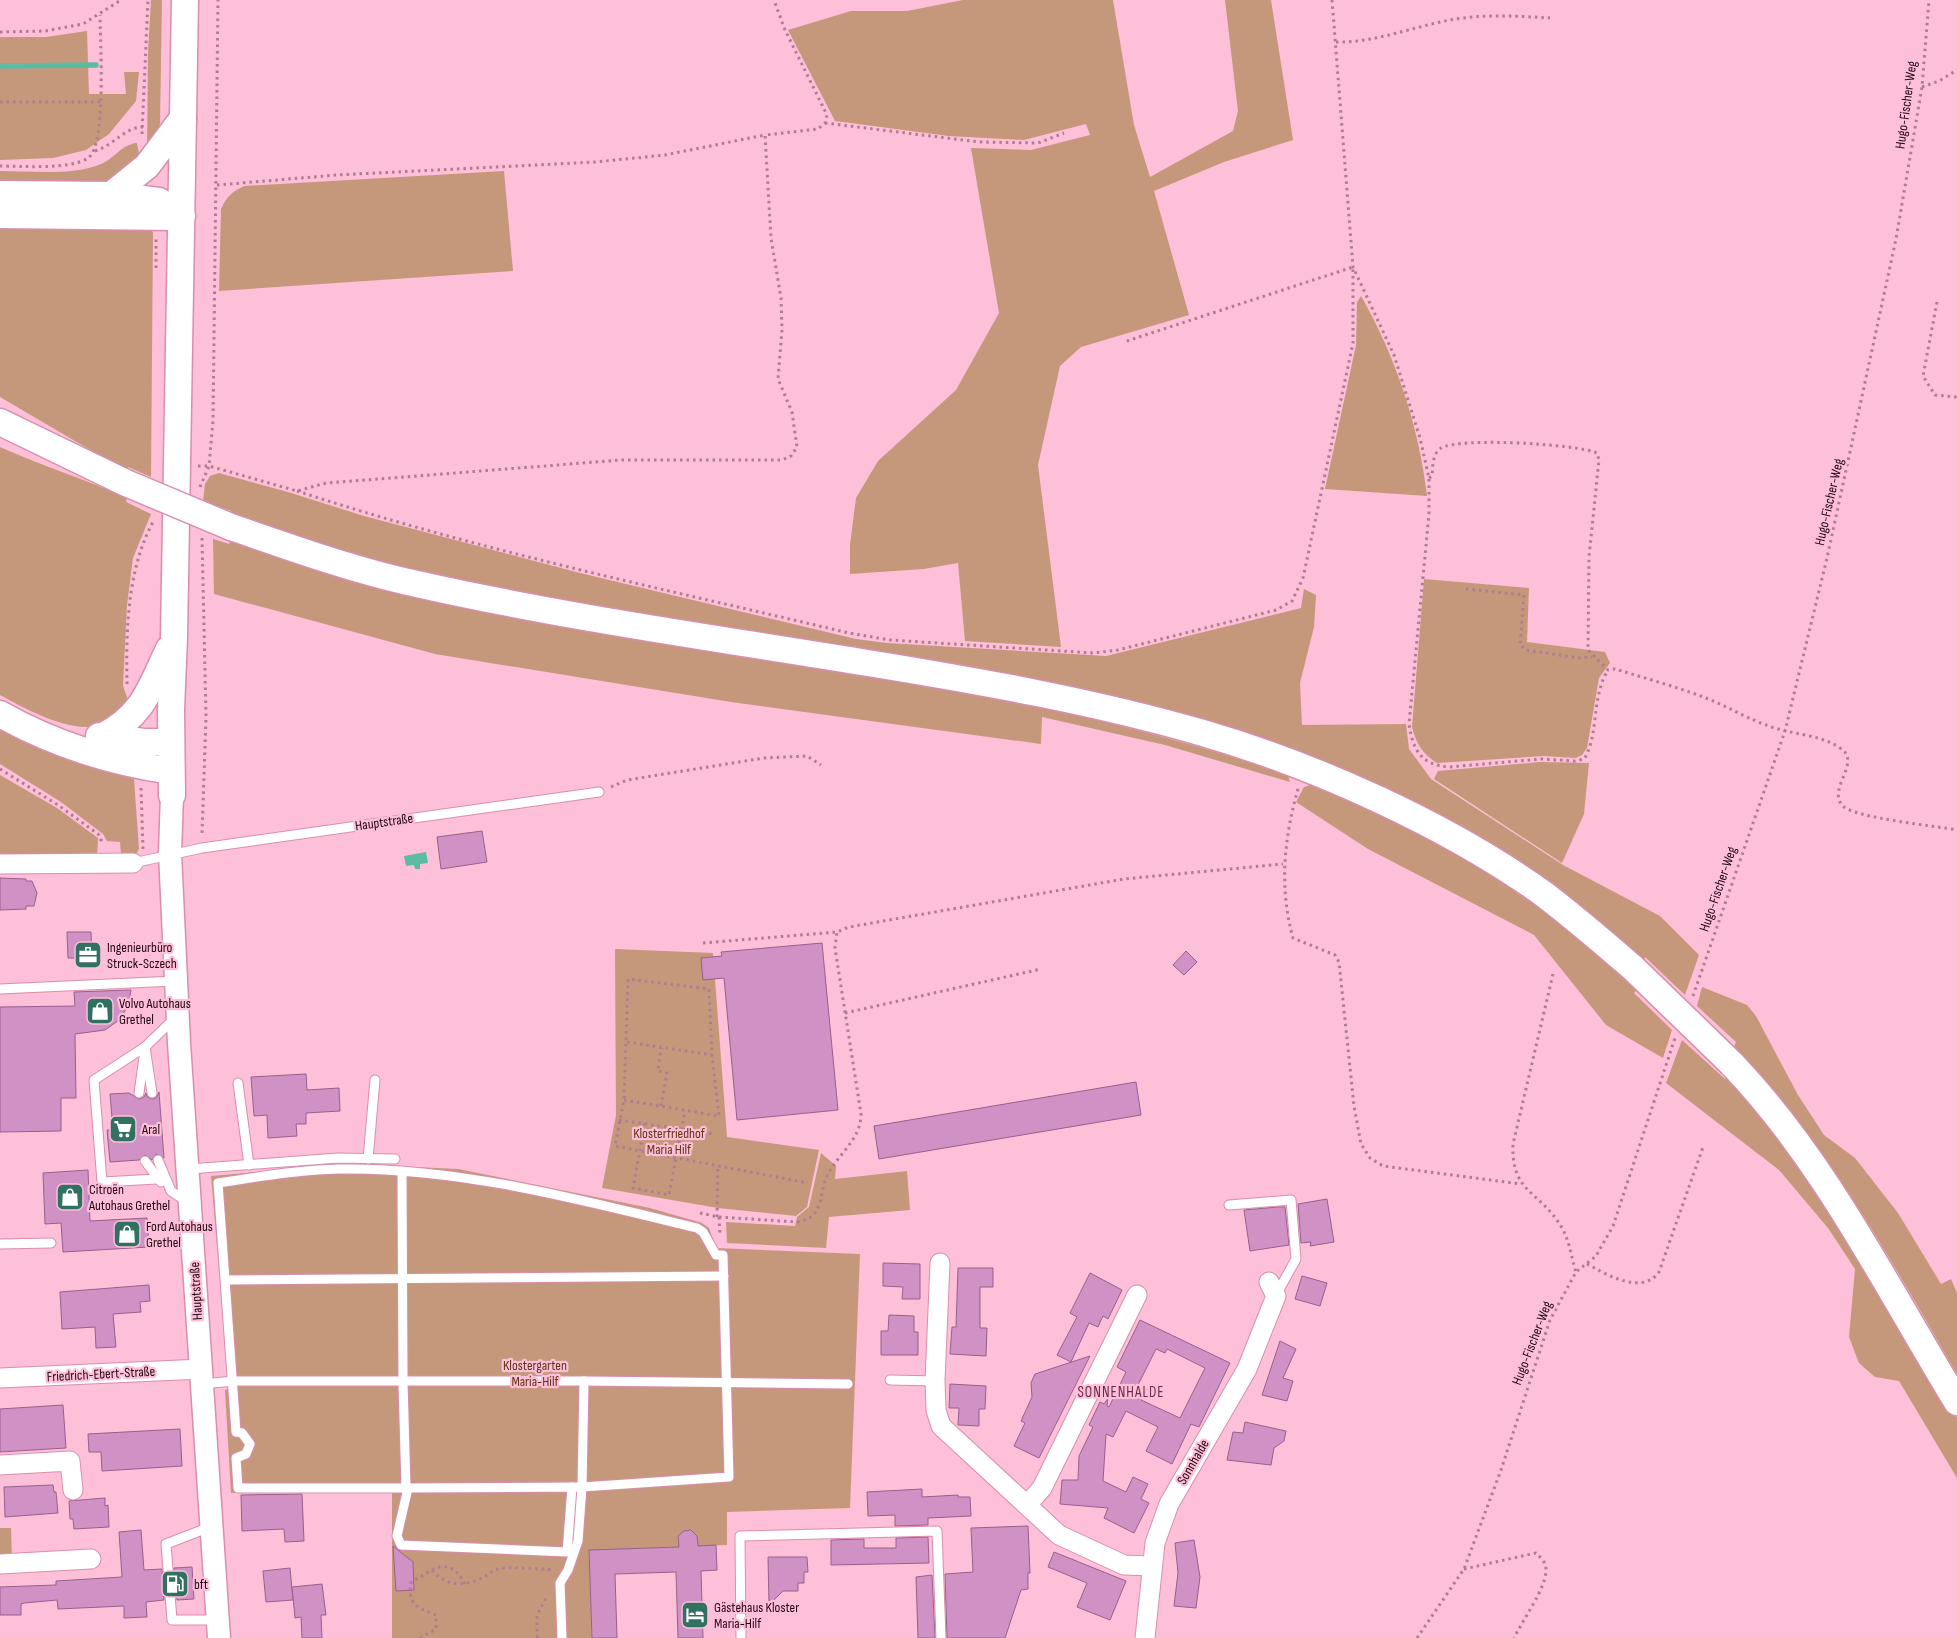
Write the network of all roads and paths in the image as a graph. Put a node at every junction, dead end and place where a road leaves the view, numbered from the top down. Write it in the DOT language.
graph roads {
  1 [pos="121,0"];
  2 [pos="148,0"];
  3 [pos="185,0"];
  4 [pos="218,0"];
  5 [pos="774,0"];
  6 [pos="1332,0"];
  7 [pos="1929,0"];
  8 [pos="100,15"];
  9 [pos="1550,18"];
  10 [pos="0,32"];
  11 [pos="1336,42"];
  12 [pos="1957,70"];
  13 [pos="1922,87"];
  14 [pos="0,102"];
  15 [pos="102,102"];
  16 [pos="183,118"];
  17 [pos="825,123"];
  18 [pos="143,127"];
  19 [pos="1064,133"];
  20 [pos="765,136"];
  21 [pos="95,151"];
  22 [pos="0,166"];
  23 [pos="147,166"];
  24 [pos="217,185"];
  25 [pos="0,194"];
  26 [pos="111,195"];
  27 [pos="0,215"];
  28 [pos="182,216"];
  29 [pos="157,218"];
  30 [pos="1354,267"];
  31 [pos="156,275"];
  32 [pos="1937,302"];
  33 [pos="1124,342"];
  34 [pos="1957,397"];
  35 [pos="0,422"];
  36 [pos="209,466"];
  37 [pos="1429,478"];
  38 [pos="297,491"];
  39 [pos="201,495"];
  40 [pos="154,520"];
  41 [pos="202,534"];
  42 [pos="1466,589"];
  43 [pos="174,637"];
  44 [pos="1593,657"];
  45 [pos="1608,670"];
  46 [pos="139,710"];
  47 [pos="0,714"];
  48 [pos="1785,730"];
  49 [pos="103,736"];
  50 [pos="51,738"];
  51 [pos="170,742"];
  52 [pos="820,765"];
  53 [pos="141,766"];
  54 [pos="0,769"];
  55 [pos="1303,769"];
  56 [pos="172,783"];
  57 [pos="599,792"];
  58 [pos="1957,830"];
  59 [pos="101,838"];
  60 [pos="202,848"];
  61 [pos="170,853"];
  62 [pos="138,862"];
  63 [pos="0,864"];
  64 [pos="1283,864"];
  65 [pos="837,932"];
  66 [pos="703,943"];
  67 [pos="1041,969"];
  68 [pos="1553,974"];
  69 [pos="177,981"];
  70 [pos="0,989"];
  71 [pos="1693,995"];
  72 [pos="845,1012"];
  73 [pos="179,1015"];
  74 [pos="1677,1034"];
  75 [pos="627,1042"];
  76 [pos="145,1047"];
  77 [pos="661,1048"];
  78 [pos="712,1056"];
  79 [pos="375,1080"];
  80 [pos="238,1083"];
  81 [pos="152,1092"];
  82 [pos="139,1094"];
  83 [pos="624,1100"];
  84 [pos="661,1106"];
  85 [pos="685,1111"];
  86 [pos="619,1120"];
  87 [pos="645,1123"];
  88 [pos="682,1129"];
  89 [pos="715,1134"];
  90 [pos="1703,1146"];
  91 [pos="640,1150"];
  92 [pos="677,1156"];
  93 [pos="368,1159"];
  94 [pos="395,1159"];
  95 [pos="158,1160"];
  96 [pos="145,1161"];
  97 [pos="249,1165"];
  98 [pos="718,1165"];
  99 [pos="189,1169"];
  100 [pos="402,1171"];
  101 [pos="157,1179"];
  102 [pos="808,1183"];
  103 [pos="1521,1184"];
  104 [pos="172,1191"];
  105 [pos="191,1205"];
  106 [pos="1229,1205"];
  107 [pos="697,1212"];
  108 [pos="717,1217"];
  109 [pos="52,1242"];
  110 [pos="0,1244"];
  111 [pos="940,1264"];
  112 [pos="1587,1264"];
  113 [pos="1576,1272"];
  114 [pos="724,1276"];
  115 [pos="403,1278"];
  116 [pos="226,1280"];
  117 [pos="1273,1289"];
  118 [pos="1137,1295"];
  119 [pos="202,1377"];
  120 [pos="0,1378"];
  121 [pos="890,1380"];
  122 [pos="234,1381"];
  123 [pos="584,1381"];
  124 [pos="936,1381"];
  125 [pos="403,1382"];
  126 [pos="726,1383"];
  127 [pos="848,1384"];
  128 [pos="1957,1402"];
  129 [pos="0,1465"];
  130 [pos="582,1487"];
  131 [pos="407,1488"];
  132 [pos="572,1488"];
  133 [pos="73,1490"];
  134 [pos="1027,1505"];
  135 [pos="212,1526"];
  136 [pos="91,1559"];
  137 [pos="0,1564"];
  138 [pos="1152,1566"];
  139 [pos="1464,1569"];
  140 [pos="432,1570"];
  141 [pos="568,1570"];
  142 [pos="560,1583"];
  143 [pos="465,1584"];
  144 [pos="219,1629"];
  145 [pos="420,1638"];
  146 [pos="537,1638"];
  147 [pos="562,1638"];
  148 [pos="741,1638"];
  149 [pos="941,1638"];
  150 [pos="1145,1638"];
  151 [pos="1417,1638"];
  152 [pos="1514,1638"];
  1 -- 8 [label="path"];
  2 -- 18 [label="path"];
  3 -- 16 [label="main road"];
  4 -- 24 [label="path"];
  5 -- 17 [label="path"];
  6 -- 11 [label="path"];
  7 -- 13 [label="path, Hugo-Fischer-Weg"];
  8 -- 10 [label="path"];
  8 -- 15 [label="path"];
  9 -- 11 [label="path"];
  11 -- 30 [label="path"];
  12 -- 13 [label="path"];
  13 -- 48 [label="path, Hugo-Fischer-Weg"];
  14 -- 15 [label="path"];
  15 -- 21 [label="path"];
  16 -- 23 [label="main road"];
  16 -- 28 [label="main road"];
  17 -- 19 [label="path"];
  17 -- 20 [label="path"];
  18 -- 21 [label="path"];
  18 -- 23 [label="path"];
  20 -- 24 [label="path"];
  20 -- 38 [label="path"];
  21 -- 22 [label="path"];
  23 -- 26 [label="main road"];
  24 -- 36 [label="path"];
  25 -- 26 [label="main road"];
  26 -- 28 [label="main road"];
  27 -- 29 [label="main road"];
  28 -- 29 [label="main road"];
  28 -- 43 [label="main road"];
  29 -- 31 [label="path"];
  30 -- 33 [label="path"];
  30 -- 37 [label="path"];
  30 -- 38 [label="path"];
  32 -- 34 [label="path"];
  35 -- 55 [label="main road, bridge"];
  36 -- 38 [label="path"];
  36 -- 39 [label="path"];
  37 -- 44 [label="path"];
  37 -- 45 [label="path"];
  40 -- 46 [label="path"];
  41 -- 60 [label="path"];
  42 -- 44 [label="path"];
  43 -- 46 [label="main road"];
  43 -- 51 [label="main road"];
  44 -- 45 [label="path"];
  45 -- 48 [label="path"];
  46 -- 49 [label="main road"];
  47 -- 50 [label="main road"];
  48 -- 58 [label="path"];
  48 -- 71 [label="path, Hugo-Fischer-Weg"];
  49 -- 50 [label="main road"];
  49 -- 51 [label="main road"];
  50 -- 53 [label="main road"];
  51 -- 56 [label="main road"];
  52 -- 57 [label="path"];
  53 -- 56 [label="main road"];
  53 -- 62 [label="path"];
  54 -- 59 [label="path"];
  55 -- 64 [label="path"];
  55 -- 128 [label="main road, bridge"];
  56 -- 61 [label="street, Hauptstraße"];
  57 -- 60 [label="lane, Hauptstraße"];
  60 -- 61 [label="lane, Hauptstraße"];
  61 -- 62 [label="lane"];
  61 -- 69 [label="street, Hauptstraße"];
  62 -- 63 [label="street"];
  64 -- 65 [label="path"];
  64 -- 103 [label="path"];
  65 -- 66 [label="path"];
  65 -- 72 [label="path"];
  67 -- 72 [label="path"];
  68 -- 103 [label="path"];
  69 -- 70 [label="lane"];
  69 -- 73 [label="street, Hauptstraße"];
  72 -- 108 [label="path"];
  73 -- 76 [label="lane"];
  73 -- 99 [label="street, Hauptstraße"];
  74 -- 112 [label="path, Hugo-Fischer-Weg"];
  75 -- 77 [label="path"];
  75 -- 78 [label="path"];
  75 -- 83 [label="path"];
  76 -- 81 [label="lane"];
  76 -- 82 [label="lane"];
  76 -- 101 [label="lane"];
  77 -- 78 [label="path"];
  77 -- 84 [label="path"];
  78 -- 85 [label="path"];
  79 -- 93 [label="lane"];
  80 -- 97 [label="lane"];
  83 -- 84 [label="path"];
  83 -- 86 [label="path"];
  84 -- 85 [label="path"];
  85 -- 88 [label="path"];
  86 -- 87 [label="path"];
  86 -- 91 [label="path"];
  87 -- 88 [label="path"];
  87 -- 91 [label="path"];
  88 -- 89 [label="path"];
  88 -- 92 [label="path"];
  90 -- 112 [label="path"];
  91 -- 92 [label="path"];
  91 -- 92 [label="path"];
  92 -- 98 [label="path"];
  93 -- 94 [label="lane"];
  93 -- 97 [label="lane"];
  95 -- 104 [label="lane"];
  96 -- 101 [label="lane"];
  97 -- 99 [label="lane"];
  98 -- 102 [label="path"];
  98 -- 108 [label="path"];
  99 -- 105 [label="street, Hauptstraße"];
  100 -- 114 [label="lane"];
  100 -- 115 [label="lane"];
  100 -- 116 [label="lane"];
  101 -- 104 [label="lane"];
  103 -- 113 [label="path"];
  104 -- 105 [label="lane"];
  105 -- 119 [label="street, Hauptstraße"];
  106 -- 117 [label="lane, Sonnhalde"];
  107 -- 108 [label="path"];
  109 -- 110 [label="lane"];
  111 -- 124 [label="street"];
  112 -- 113 [label="path, Hugo-Fischer-Weg"];
  113 -- 139 [label="path, Hugo-Fischer-Weg"];
  114 -- 115 [label="lane"];
  114 -- 126 [label="lane"];
  115 -- 116 [label="lane"];
  115 -- 125 [label="lane"];
  116 -- 122 [label="lane"];
  117 -- 138 [label="street, Sonnhalde"];
  118 -- 134 [label="street"];
  119 -- 120 [label="street, Friedrich-Ebert-Straße"];
  119 -- 122 [label="lane"];
  119 -- 135 [label="street, Hauptstraße"];
  121 -- 124 [label="lane"];
  122 -- 125 [label="lane"];
  122 -- 131 [label="lane"];
  123 -- 125 [label="lane"];
  123 -- 126 [label="lane"];
  123 -- 130 [label="lane"];
  124 -- 134 [label="street"];
  125 -- 131 [label="lane"];
  126 -- 127 [label="lane"];
  126 -- 130 [label="lane"];
  129 -- 133 [label="street"];
  130 -- 132 [label="lane"];
  130 -- 141 [label="lane"];
  131 -- 132 [label="lane"];
  131 -- 132 [label="lane"];
  134 -- 138 [label="street"];
  135 -- 144 [label="street, Hauptstraße"];
  135 -- 144 [label="lane"];
  136 -- 137 [label="street"];
  138 -- 150 [label="street, Sonnhalde"];
  139 -- 151 [label="path, Hugo-Fischer-Weg"];
  139 -- 152 [label="path"];
  140 -- 143 [label="path"];
  140 -- 143 [label="path"];
  140 -- 145 [label="path"];
  141 -- 142 [label="lane"];
  141 -- 143 [label="path"];
  142 -- 146 [label="path"];
  142 -- 147 [label="lane"];
  148 -- 149 [label="lane"];
}
